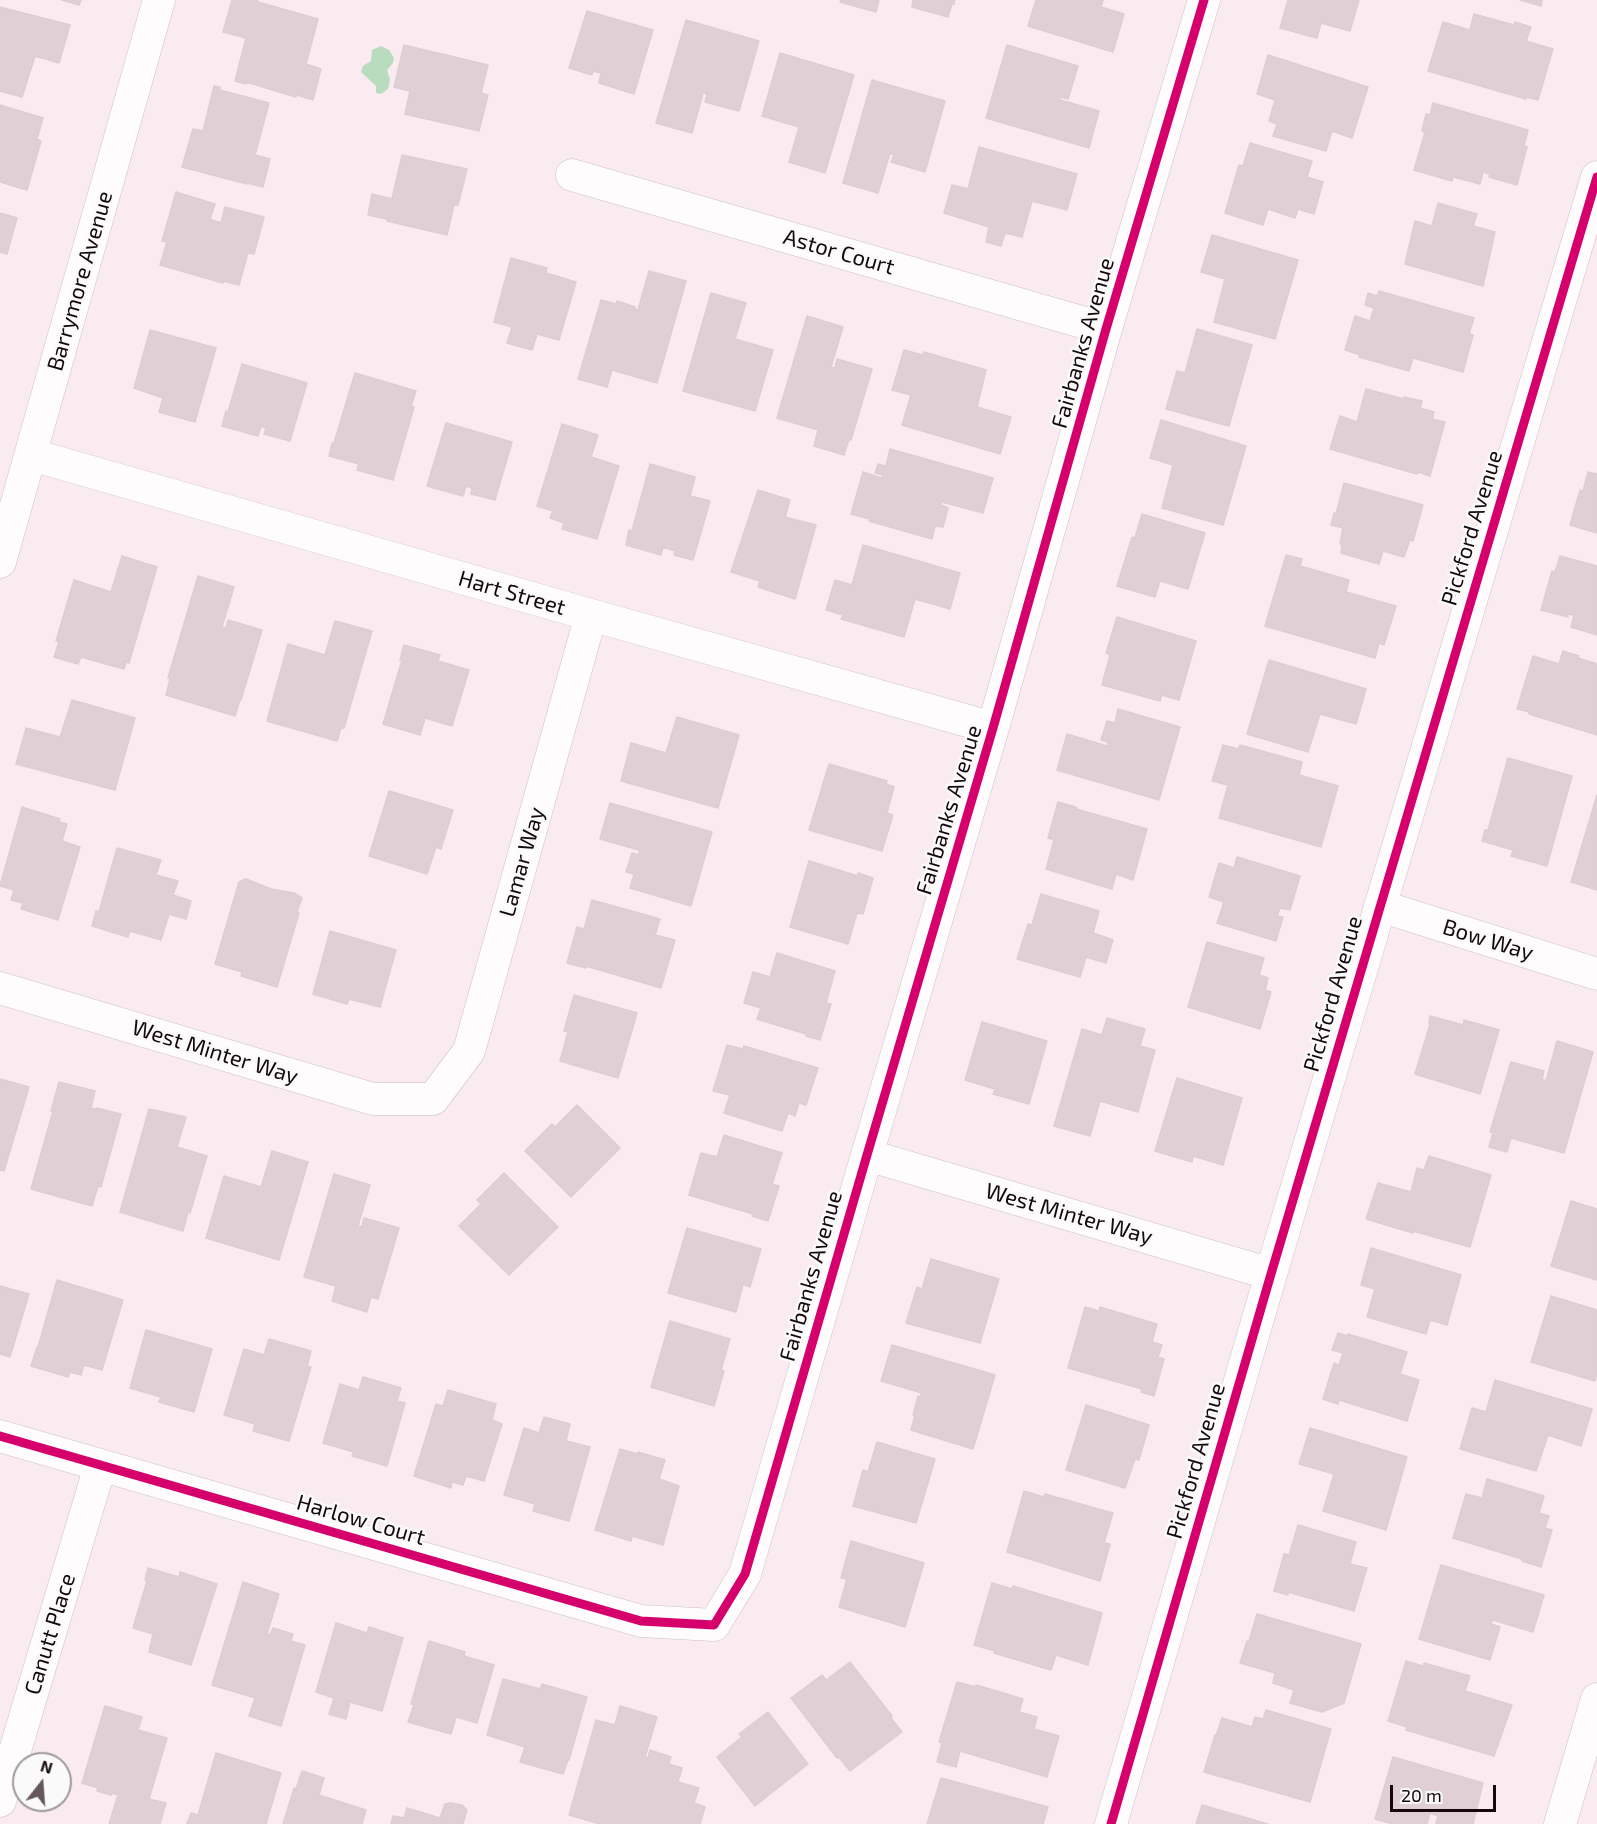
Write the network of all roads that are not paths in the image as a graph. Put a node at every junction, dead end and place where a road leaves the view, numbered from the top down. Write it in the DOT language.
graph roads {
  1 [pos="159,0"];
  2 [pos="1204,0"];
  3 [pos="572,175"];
  4 [pos="1597,177"];
  5 [pos="1106,329"];
  6 [pos="32,455"];
  7 [pos="0,562"];
  8 [pos="591,615"];
  9 [pos="993,728"];
  10 [pos="1380,906"];
  11 [pos="1597,974"];
  12 [pos="0,988"];
  13 [pos="434,1100"];
  14 [pos="867,1155"];
  15 [pos="1271,1274"];
  16 [pos="0,1436"];
  17 [pos="100,1466"];
  18 [pos="714,1624"];
  19 [pos="1597,1699"];
  20 [pos="0,1801"];
  21 [pos="1111,1824"];
  22 [pos="1560,1824"];
  1 -- 6 [label="street, Barrymore Avenue"];
  2 -- 5 [label="street, Fairbanks Avenue"];
  3 -- 5 [label="street, Astor Court"];
  4 -- 10 [label="street, Pickford Avenue"];
  5 -- 9 [label="street, Fairbanks Avenue"];
  6 -- 7 [label="street, Barrymore Avenue"];
  6 -- 8 [label="street, Hart Street"];
  8 -- 9 [label="street, Hart Street"];
  8 -- 13 [label="street, Lamar Way"];
  9 -- 14 [label="street, Fairbanks Avenue"];
  10 -- 11 [label="street, Bow Way"];
  10 -- 15 [label="street, Pickford Avenue"];
  12 -- 13 [label="street, West Minter Way"];
  14 -- 15 [label="street, West Minter Way"];
  14 -- 18 [label="street, Fairbanks Avenue"];
  15 -- 21 [label="street, Pickford Avenue"];
  16 -- 17 [label="street, Harlow Court"];
  17 -- 18 [label="street, Harlow Court"];
  17 -- 20 [label="street, Canutt Place"];
  19 -- 22 [label="street"];
}
